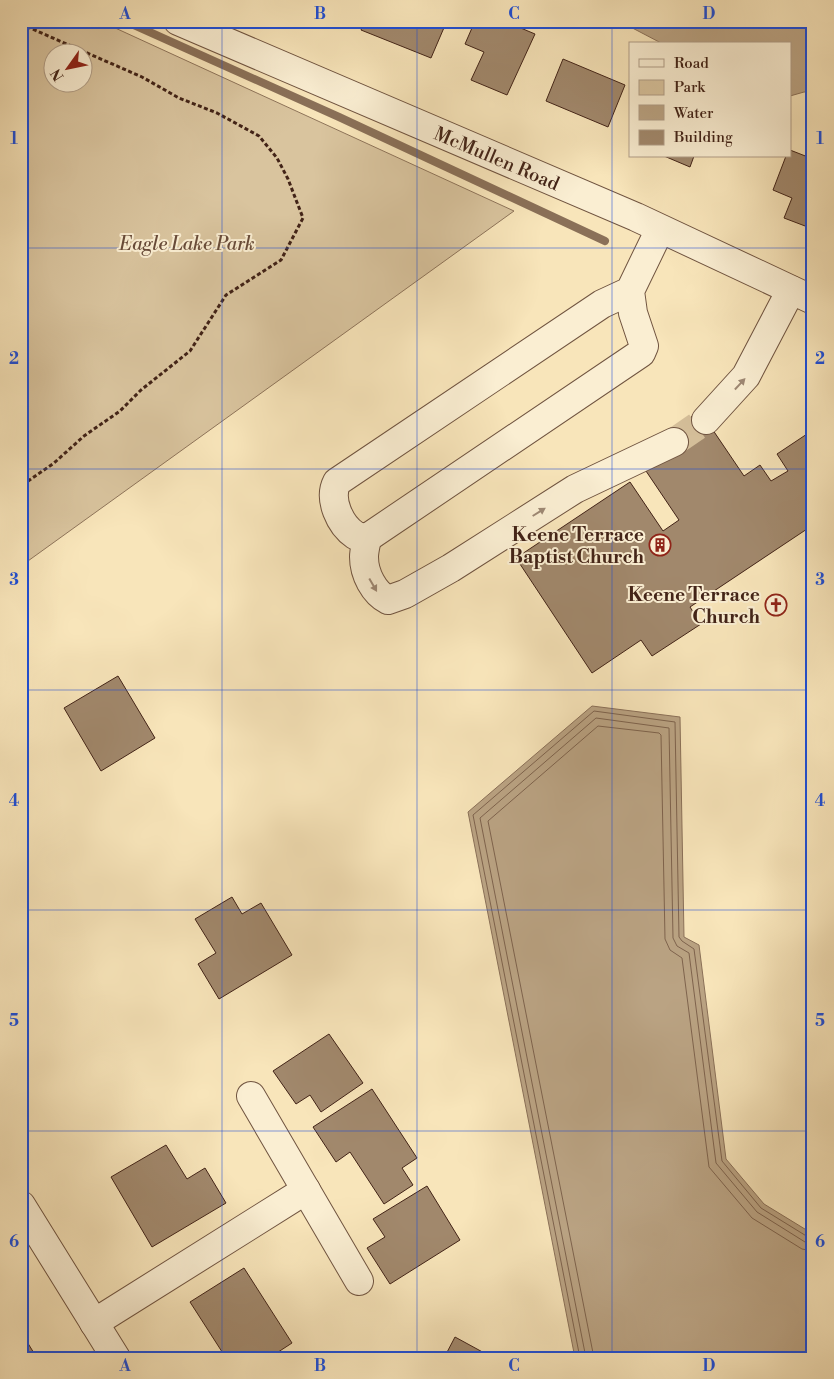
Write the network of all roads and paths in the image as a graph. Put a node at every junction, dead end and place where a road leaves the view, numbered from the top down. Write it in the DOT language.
graph roads {
  1 [pos="178,21"];
  2 [pos="21,24"];
  3 [pos="205,27"];
  4 [pos="660,229"];
  5 [pos="630,291"];
  6 [pos="802,295"];
  7 [pos="706,420"];
  8 [pos="674,442"];
  9 [pos="21,486"];
  10 [pos="367,538"];
  11 [pos="251,1096"];
  12 [pos="306,1190"];
  13 [pos="21,1205"];
  14 [pos="359,1281"];
  15 [pos="94,1323"];
  16 [pos="116,1358"];
  1 -- 3 [label="street, McMullen Road"];
  2 -- 9 [label="path"];
  3 -- 4 [label="street, McMullen Road"];
  4 -- 5 [label="street"];
  4 -- 6 [label="street, McMullen Road"];
  5 -- 10 [label="street"];
  5 -- 10 [label="street"];
  7 -- 6 [label="street, one-way"];
  10 -- 8 [label="street, one-way"];
  11 -- 12 [label="street"];
  12 -- 14 [label="street"];
  12 -- 15 [label="street"];
  13 -- 15 [label="street"];
  15 -- 16 [label="street"];
}
